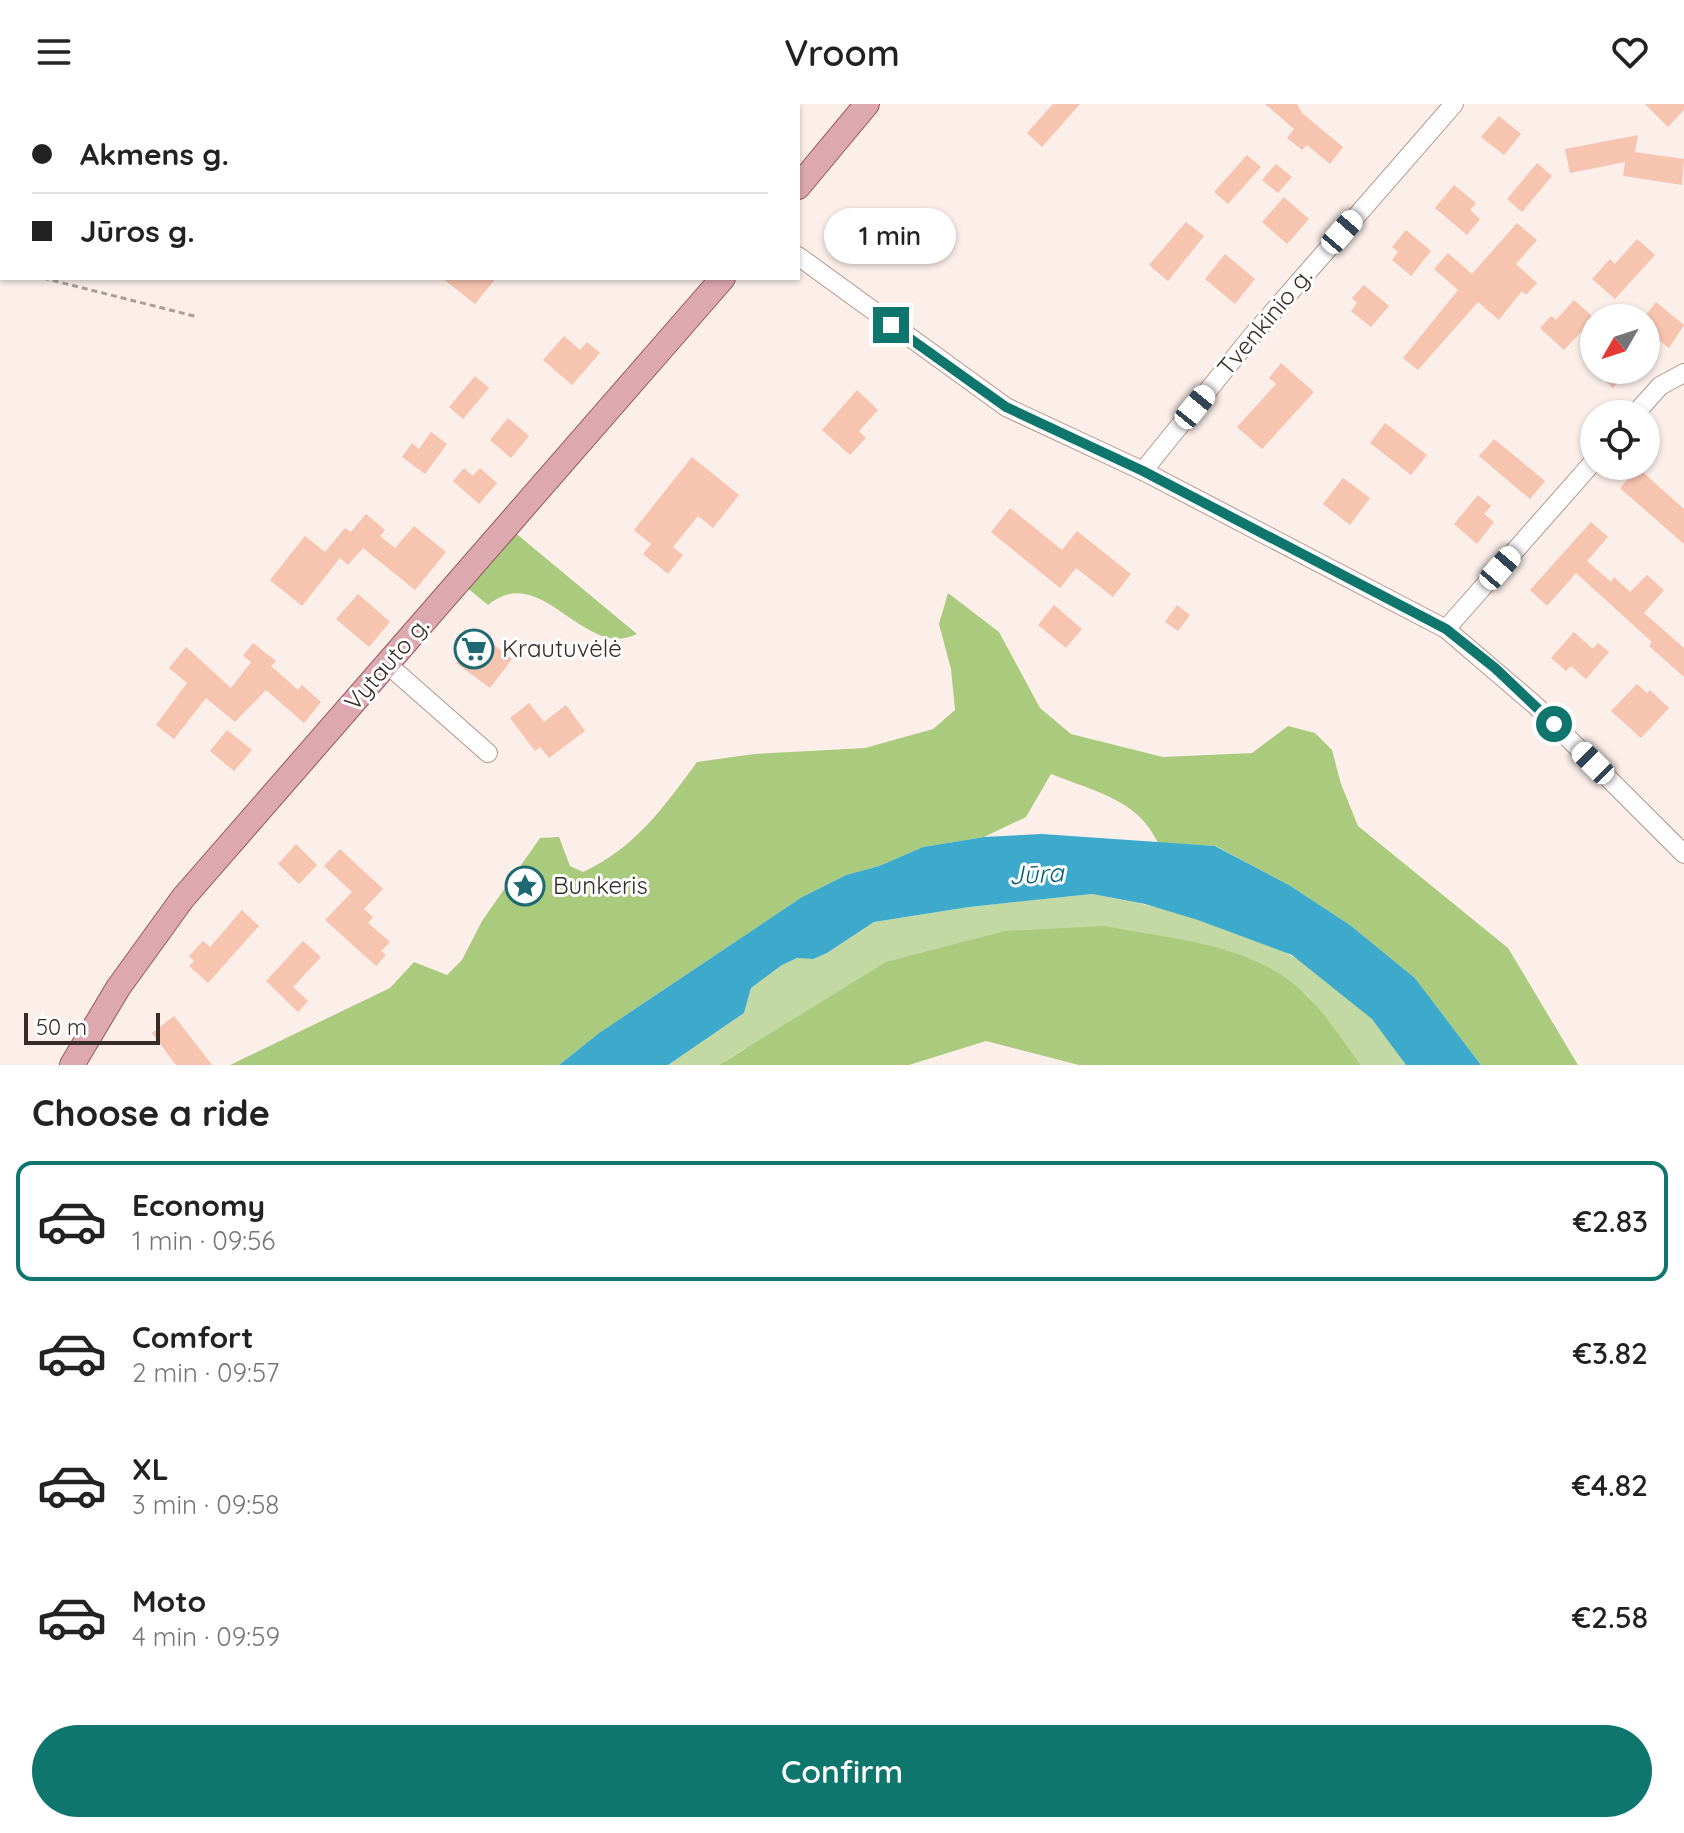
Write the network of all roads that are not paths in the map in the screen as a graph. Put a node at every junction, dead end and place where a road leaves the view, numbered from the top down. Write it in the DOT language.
graph roads {
  1 [pos="867,104"];
  2 [pos="1454,104"];
  3 [pos="800,185"];
  4 [pos="800,257"];
  5 [pos="721,280"];
  6 [pos="1684,373"];
  7 [pos="1648,400"];
  8 [pos="1143,471"];
  9 [pos="1580,477"];
  10 [pos="1446,629"];
  11 [pos="387,664"];
  12 [pos="488,753"];
  13 [pos="1684,854"];
  14 [pos="72,1065"];
  1 -- 3 [label="main road"];
  2 -- 8 [label="street, Tvenkinio g."];
  4 -- 8 [label="street"];
  5 -- 11 [label="main road, Vytauto g."];
  6 -- 7 [label="street"];
  8 -- 10 [label="street"];
  9 -- 10 [label="street"];
  10 -- 13 [label="street"];
  11 -- 12 [label="street"];
  11 -- 14 [label="main road, Vytauto g."];
}
